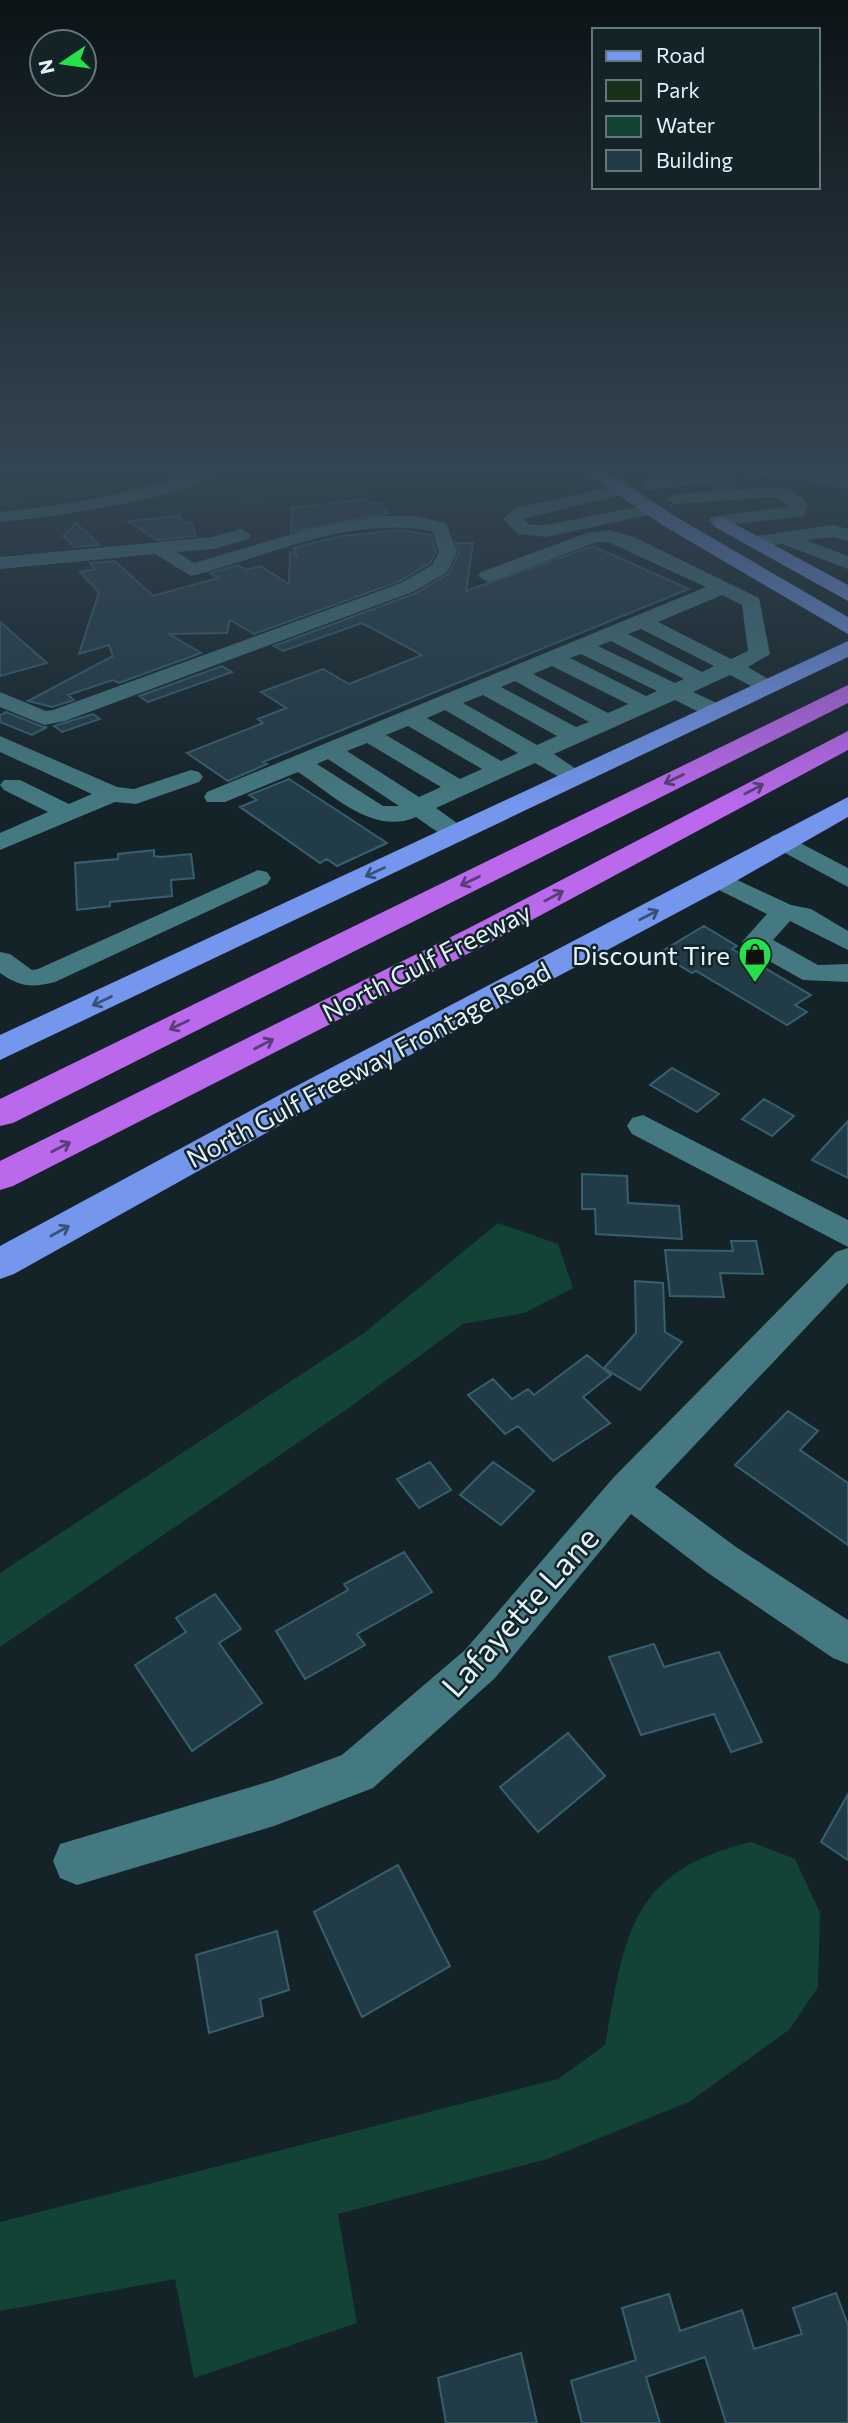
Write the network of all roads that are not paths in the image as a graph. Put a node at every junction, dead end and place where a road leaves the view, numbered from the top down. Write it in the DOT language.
graph roads {
  1 [pos="418,581"];
  2 [pos="711,581"];
  3 [pos="769,581"];
  4 [pos="826,581"];
  5 [pos="728,589"];
  6 [pos="848,594"];
  7 [pos="696,598"];
  8 [pos="668,610"];
  9 [pos="641,621"];
  10 [pos="690,621"];
  11 [pos="848,627"];
  12 [pos="758,629"];
  13 [pos="611,633"];
  14 [pos="734,644"];
  15 [pos="581,646"];
  16 [pos="848,648"];
  17 [pos="757,655"];
  18 [pos="553,657"];
  19 [pos="815,664"];
  20 [pos="848,664"];
  21 [pos="731,667"];
  22 [pos="516,673"];
  23 [pos="702,680"];
  24 [pos="483,686"];
  25 [pos="769,686"];
  26 [pos="675,692"];
  27 [pos="846,694"];
  28 [pos="0,699"];
  29 [pos="446,702"];
  30 [pos="646,705"];
  31 [pos="715,710"];
  32 [pos="409,717"];
  33 [pos="607,722"];
  34 [pos="369,734"];
  35 [pos="575,736"];
  36 [pos="848,739"];
  37 [pos="0,743"];
  38 [pos="330,750"];
  39 [pos="535,754"];
  40 [pos="299,762"];
  41 [pos="500,770"];
  42 [pos="191,777"];
  43 [pos="576,777"];
  44 [pos="12,785"];
  45 [pos="459,788"];
  46 [pos="112,793"];
  47 [pos="216,797"];
  48 [pos="417,807"];
  49 [pos="846,808"];
  50 [pos="68,813"];
  51 [pos="458,833"];
  52 [pos="781,841"];
  53 [pos="0,842"];
  54 [pos="843,869"];
  55 [pos="258,878"];
  56 [pos="718,879"];
  57 [pos="784,912"];
  58 [pos="848,942"];
  59 [pos="0,960"];
  60 [pos="848,973"];
  61 [pos="0,1049"];
  62 [pos="0,1114"];
  63 [pos="643,1126"];
  64 [pos="0,1177"];
  65 [pos="848,1236"];
  66 [pos="848,1261"];
  67 [pos="0,1264"];
  68 [pos="628,1489"];
  69 [pos="848,1644"];
  70 [pos="77,1861"];
  1 -- 28 [label="street"];
  2 -- 5 [label="street"];
  3 -- 5 [label="street"];
  3 -- 11 [label="main road"];
  4 -- 6 [label="main road"];
  5 -- 7 [label="street"];
  5 -- 12 [label="street"];
  7 -- 8 [label="street"];
  7 -- 12 [label="street"];
  8 -- 9 [label="street"];
  8 -- 10 [label="street"];
  9 -- 13 [label="street"];
  9 -- 21 [label="street"];
  12 -- 17 [label="street"];
  13 -- 15 [label="street"];
  13 -- 23 [label="street"];
  14 -- 17 [label="street"];
  15 -- 18 [label="street"];
  15 -- 26 [label="street"];
  16 -- 19 [label="main road"];
  17 -- 21 [label="street"];
  18 -- 22 [label="street"];
  18 -- 30 [label="street"];
  19 -- 20 [label="main road"];
  19 -- 25 [label="main road"];
  21 -- 23 [label="street"];
  21 -- 25 [label="street"];
  22 -- 24 [label="street"];
  22 -- 33 [label="street"];
  23 -- 26 [label="street"];
  24 -- 29 [label="street"];
  24 -- 35 [label="street"];
  25 -- 31 [label="main road"];
  26 -- 30 [label="street"];
  26 -- 31 [label="street"];
  27 -- 62 [label="highway, North Gulf Freeway, one-way"];
  29 -- 32 [label="street"];
  29 -- 39 [label="street"];
  30 -- 33 [label="street"];
  31 -- 43 [label="main road"];
  32 -- 34 [label="street"];
  32 -- 41 [label="street"];
  33 -- 35 [label="street"];
  34 -- 38 [label="street"];
  34 -- 45 [label="street"];
  35 -- 39 [label="street"];
  64 -- 36 [label="highway, North Gulf Freeway, one-way"];
  37 -- 46 [label="street"];
  38 -- 40 [label="street"];
  38 -- 48 [label="street"];
  39 -- 41 [label="street"];
  39 -- 43 [label="street"];
  40 -- 47 [label="street"];
  40 -- 48 [label="street"];
  41 -- 45 [label="street"];
  42 -- 46 [label="street"];
  43 -- 51 [label="main road"];
  44 -- 50 [label="street"];
  45 -- 48 [label="street"];
  46 -- 50 [label="street"];
  48 -- 51 [label="street"];
  49 -- 52 [label="main road, North Gulf Freeway Frontage Road"];
  50 -- 53 [label="street"];
  51 -- 61 [label="main road, one-way"];
  52 -- 54 [label="street"];
  52 -- 56 [label="main road, North Gulf Freeway Frontage Road"];
  55 -- 59 [label="street"];
  56 -- 57 [label="street"];
  67 -- 56 [label="main road, North Gulf Freeway Frontage Road, one-way"];
  57 -- 58 [label="street"];
  57 -- 60 [label="street"];
  63 -- 65 [label="street"];
  66 -- 68 [label="street, Lafayette Lane"];
  68 -- 69 [label="street"];
  68 -- 70 [label="street, Lafayette Lane"];
}
